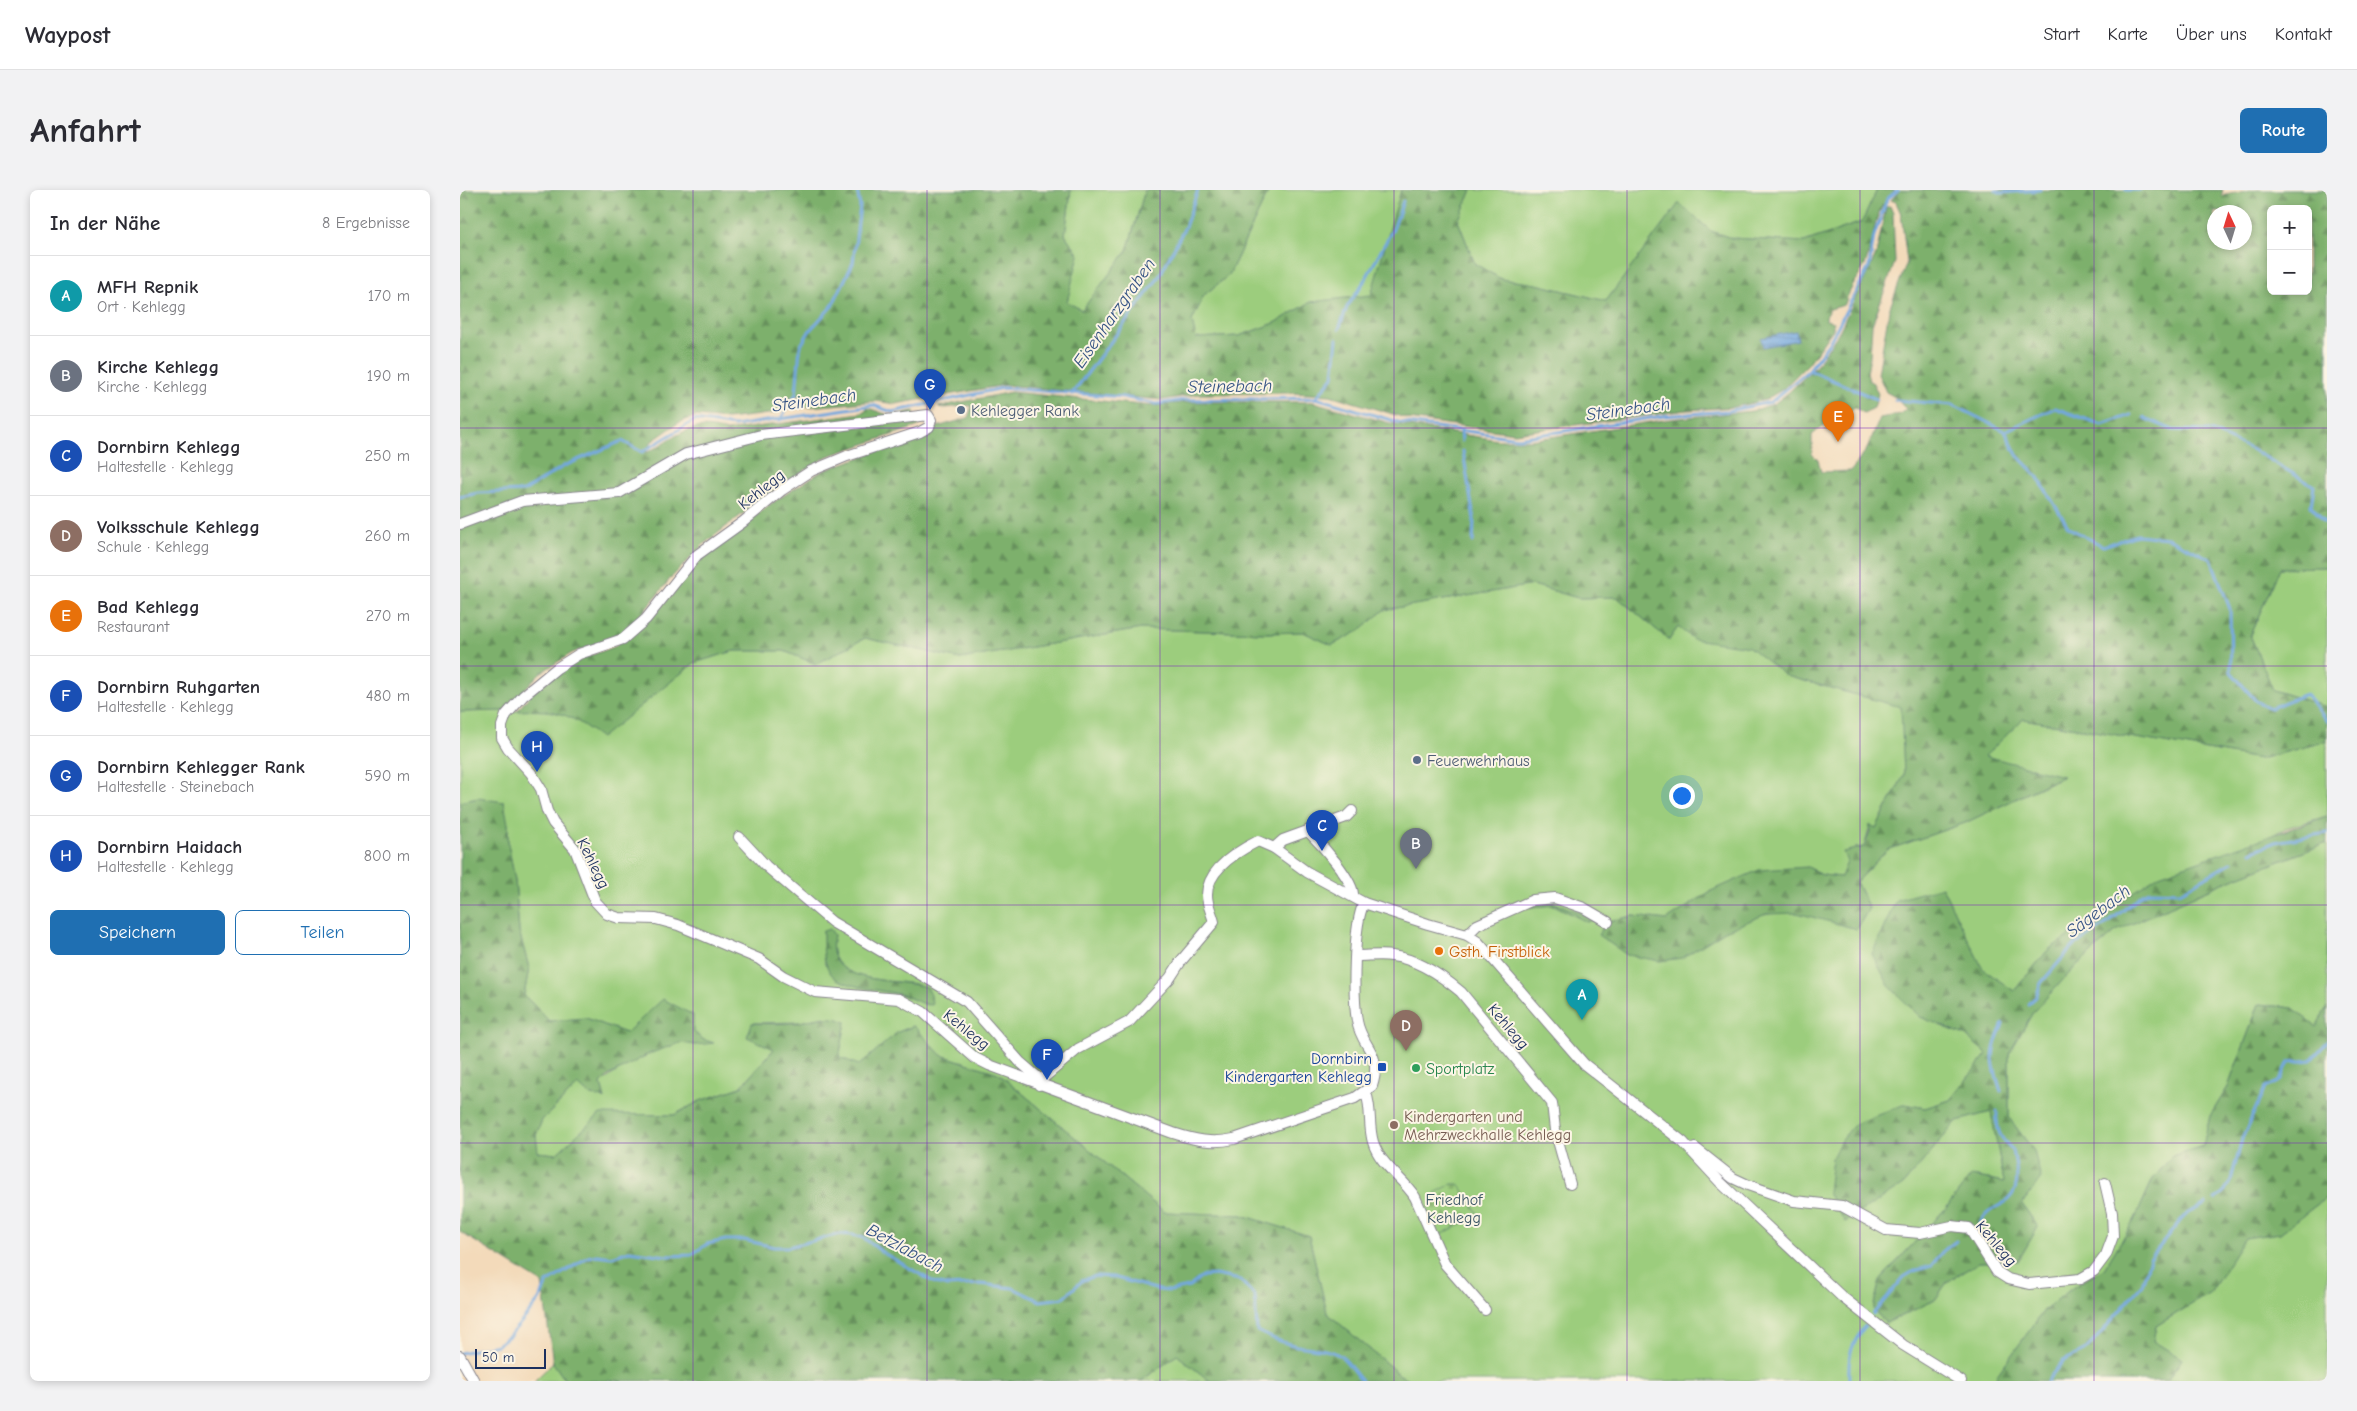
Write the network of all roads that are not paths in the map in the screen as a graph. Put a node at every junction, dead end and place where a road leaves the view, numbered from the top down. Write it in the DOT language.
graph roads {
  1 [pos="460,524"];
  2 [pos="1352,811"];
  3 [pos="1308,831"];
  4 [pos="739,837"];
  5 [pos="1274,848"];
  6 [pos="1353,896"];
  7 [pos="1364,902"];
  8 [pos="1608,922"];
  9 [pos="1467,935"];
  10 [pos="1357,956"];
  11 [pos="1040,1082"];
  12 [pos="1366,1093"];
  13 [pos="1683,1142"];
  14 [pos="2104,1183"];
  15 [pos="1570,1184"];
  16 [pos="1485,1310"];
  17 [pos="461,1357"];
  18 [pos="474,1381"];
  19 [pos="1961,1381"];
  1 -- 11 [label="street, Kehlegg"];
  2 -- 3 [label="street"];
  3 -- 5 [label="street"];
  3 -- 6 [label="street"];
  4 -- 11 [label="street, Kehlegg"];
  5 -- 6 [label="street, Kehlegg"];
  5 -- 11 [label="street, Kehlegg"];
  6 -- 7 [label="street, Kehlegg"];
  7 -- 9 [label="street, Kehlegg"];
  7 -- 10 [label="street"];
  8 -- 9 [label="street"];
  9 -- 13 [label="street, Kehlegg"];
  10 -- 12 [label="street"];
  10 -- 15 [label="street, Kehlegg"];
  11 -- 12 [label="street, Kehlegg"];
  12 -- 16 [label="street"];
  13 -- 14 [label="street, Kehlegg"];
  13 -- 19 [label="street, Kehlegg"];
  17 -- 18 [label="street"];
}
